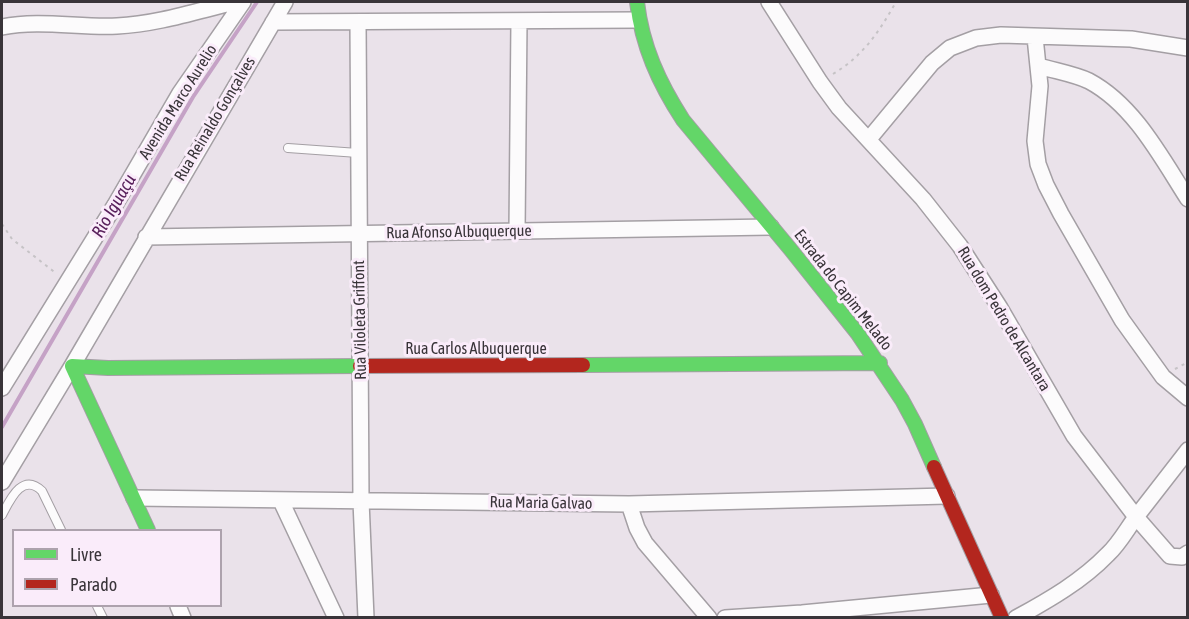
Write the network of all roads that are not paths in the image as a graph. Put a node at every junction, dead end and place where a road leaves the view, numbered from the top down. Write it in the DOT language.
graph roads {
  1 [pos="235,2"];
  2 [pos="243,2"];
  3 [pos="285,2"];
  4 [pos="637,2"];
  5 [pos="769,2"];
  6 [pos="638,20"];
  7 [pos="519,21"];
  8 [pos="273,22"];
  9 [pos="358,22"];
  10 [pos="2,27"];
  11 [pos="1035,37"];
  12 [pos="1188,48"];
  13 [pos="1039,66"];
  14 [pos="869,139"];
  15 [pos="288,148"];
  16 [pos="358,153"];
  17 [pos="1188,199"];
  18 [pos="771,227"];
  19 [pos="517,231"];
  20 [pos="359,233"];
  21 [pos="146,237"];
  22 [pos="880,363"];
  23 [pos="72,366"];
  24 [pos="361,367"];
  25 [pos="2,388"];
  26 [pos="1188,398"];
  27 [pos="1188,450"];
  28 [pos="2,482"];
  29 [pos="947,496"];
  30 [pos="134,498"];
  31 [pos="281,501"];
  32 [pos="361,501"];
  33 [pos="629,504"];
  34 [pos="2,515"];
  35 [pos="1136,517"];
  36 [pos="60,529"];
  37 [pos="147,529"];
  38 [pos="1188,554"];
  39 [pos="992,595"];
  40 [pos="364,615"];
  41 [pos="336,618"];
  42 [pos="709,618"];
  43 [pos="725,618"];
  44 [pos="1002,618"];
  45 [pos="1016,618"];
  1 -- 10 [label="street"];
  2 -- 25 [label="street, Avenida Marco Aurelio"];
  3 -- 8 [label="street, Rua Reinaldo Gonçalves"];
  4 -- 6 [label="street, Estrada do Capim Melado"];
  5 -- 14 [label="street, Rua dom Pedro de Alcantara"];
  6 -- 7 [label="street"];
  6 -- 18 [label="street, Estrada do Capim Melado"];
  7 -- 9 [label="street"];
  7 -- 19 [label="street"];
  8 -- 9 [label="street"];
  8 -- 21 [label="street, Rua Reinaldo Gonçalves"];
  9 -- 16 [label="street, Rua Viloleta Griffont"];
  11 -- 12 [label="street"];
  11 -- 13 [label="street"];
  11 -- 14 [label="street"];
  13 -- 17 [label="street"];
  13 -- 26 [label="street"];
  14 -- 35 [label="street, Rua dom Pedro de Alcantara"];
  15 -- 16 [label="lane"];
  16 -- 20 [label="street, Rua Viloleta Griffont"];
  18 -- 19 [label="street, Rua Afonso Albuquerque"];
  18 -- 22 [label="street, Estrada do Capim Melado"];
  19 -- 20 [label="street, Rua Afonso Albuquerque"];
  20 -- 21 [label="street, Rua Afonso Albuquerque"];
  20 -- 24 [label="street, Rua Viloleta Griffont"];
  21 -- 23 [label="street, Rua Reinaldo Gonçalves"];
  22 -- 24 [label="street, Rua Carlos Albuquerque"];
  22 -- 29 [label="street, Estrada do Capim Melado"];
  23 -- 24 [label="street, Rua Carlos Albuquerque"];
  23 -- 28 [label="street, Rua Reinaldo Gonçalves"];
  23 -- 30 [label="street"];
  24 -- 32 [label="street, Rua Viloleta Griffont"];
  27 -- 35 [label="street"];
  29 -- 33 [label="street, Rua Maria Galvao"];
  29 -- 39 [label="street, Estrada do Capim Melado"];
  30 -- 31 [label="street, Rua Maria Galvao"];
  30 -- 37 [label="street"];
  31 -- 32 [label="street, Rua Maria Galvao"];
  31 -- 41 [label="street"];
  32 -- 33 [label="street, Rua Maria Galvao"];
  32 -- 40 [label="street, Rua Viloleta Griffont"];
  33 -- 42 [label="street"];
  34 -- 36 [label="lane"];
  35 -- 38 [label="street, Rua dom Pedro de Alcantara"];
  35 -- 45 [label="street"];
  39 -- 43 [label="street"];
  39 -- 44 [label="street, Estrada do Capim Melado"];
}
